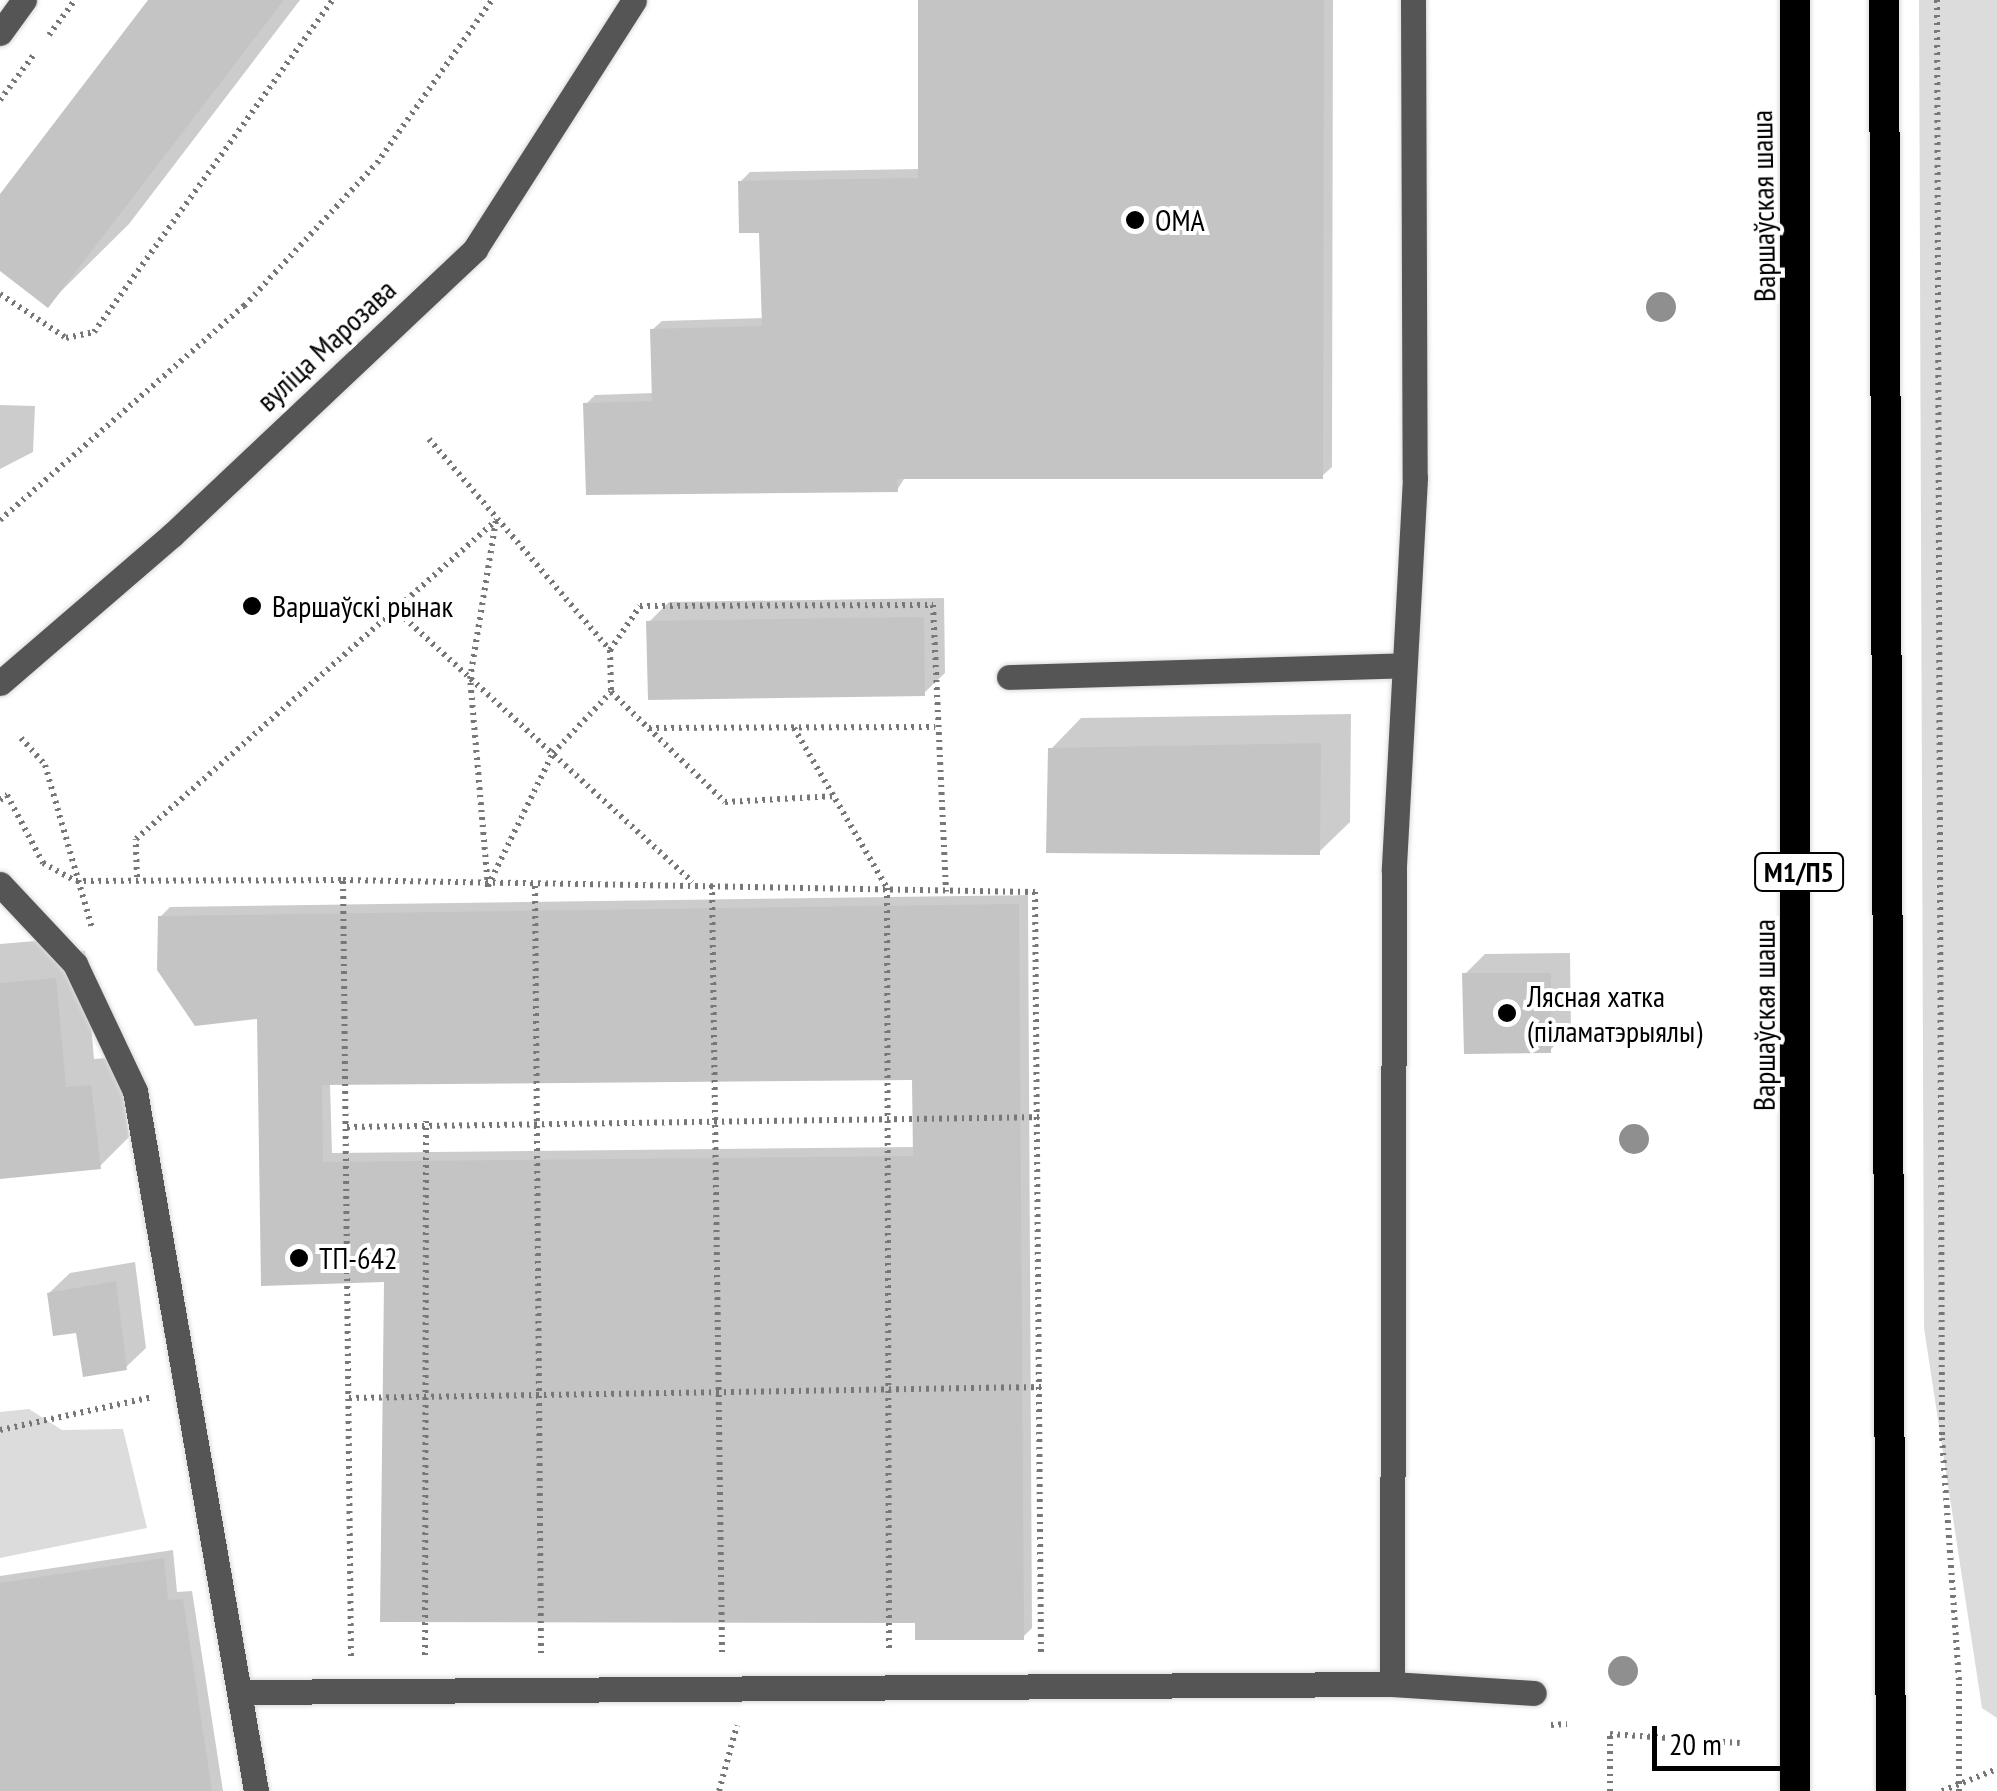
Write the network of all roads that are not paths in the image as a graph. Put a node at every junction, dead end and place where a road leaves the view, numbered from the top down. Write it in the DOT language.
graph roads {
  1 [pos="24,0"];
  2 [pos="634,0"];
  3 [pos="1413,0"];
  4 [pos="1796,0"];
  5 [pos="1884,0"];
  6 [pos="0,33"];
  7 [pos="1402,664"];
  8 [pos="1008,677"];
  9 [pos="0,683"];
  10 [pos="0,884"];
  11 [pos="1392,1684"];
  12 [pos="241,1692"];
  13 [pos="1534,1693"];
  14 [pos="256,1791"];
  15 [pos="1795,1791"];
  16 [pos="1891,1791"];
  1 -- 6 [label="street"];
  2 -- 9 [label="street, вуліца Марозава"];
  3 -- 7 [label="street"];
  4 -- 15 [label="highway, Варшаўская шаша / М1/П5"];
  5 -- 16 [label="highway, М1/П5"];
  7 -- 8 [label="street"];
  7 -- 11 [label="street"];
  10 -- 12 [label="street"];
  11 -- 12 [label="street"];
  11 -- 13 [label="street"];
  12 -- 14 [label="street"];
}
